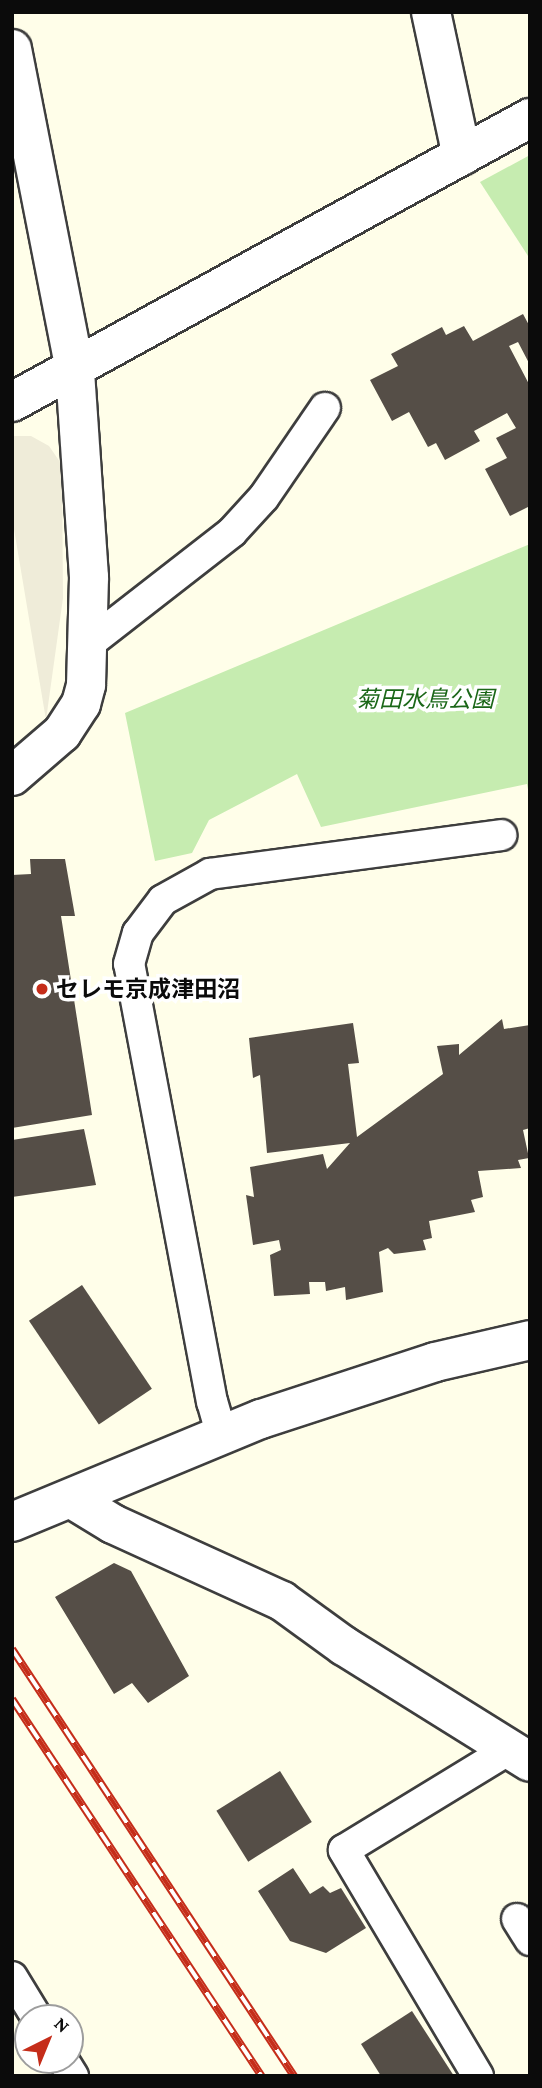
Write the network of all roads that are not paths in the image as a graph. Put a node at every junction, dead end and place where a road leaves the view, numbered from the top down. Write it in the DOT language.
graph roads {
  1 [pos="432,12"];
  2 [pos="12,49"];
  3 [pos="530,118"];
  4 [pos="462,156"];
  5 [pos="75,369"];
  6 [pos="12,402"];
  7 [pos="325,408"];
  8 [pos="87,645"];
  9 [pos="12,776"];
  10 [pos="501,835"];
  11 [pos="530,1340"];
  12 [pos="222,1436"];
  13 [pos="72,1500"];
  14 [pos="17,1512"];
  15 [pos="519,1756"];
  16 [pos="12,1977"];
  17 [pos="28,2004"];
  18 [pos="478,2076"];
  1 -- 4 [label="street"];
  2 -- 5 [label="street"];
  3 -- 4 [label="street"];
  4 -- 5 [label="street"];
  5 -- 6 [label="street"];
  5 -- 8 [label="street"];
  7 -- 8 [label="lane"];
  8 -- 9 [label="street"];
  10 -- 12 [label="lane"];
  11 -- 12 [label="street"];
  12 -- 13 [label="street"];
  13 -- 14 [label="street"];
  13 -- 15 [label="street"];
  15 -- 18 [label="lane"];
  16 -- 17 [label="lane"];
}
